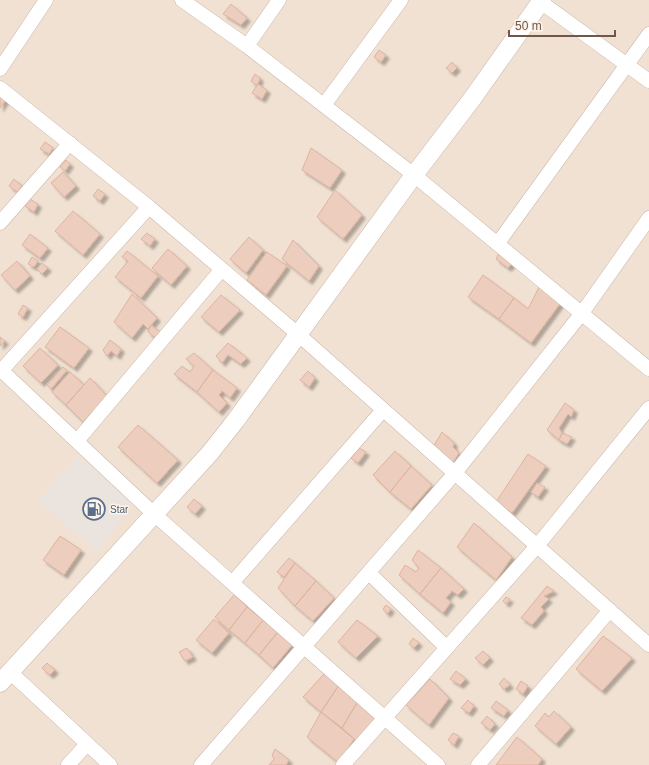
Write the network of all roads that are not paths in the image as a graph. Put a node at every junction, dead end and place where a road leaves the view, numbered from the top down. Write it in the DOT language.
graph roads {
  1 [pos="46,0"];
  2 [pos="182,0"];
  3 [pos="279,0"];
  4 [pos="401,0"];
  5 [pos="540,1"];
  6 [pos="649,34"];
  7 [pos="247,46"];
  8 [pos="627,65"];
  9 [pos="0,69"];
  10 [pos="649,81"];
  11 [pos="0,88"];
  12 [pos="324,105"];
  13 [pos="70,143"];
  14 [pos="414,175"];
  15 [pos="149,207"];
  16 [pos="649,218"];
  17 [pos="0,223"];
  18 [pos="498,244"];
  19 [pos="222,270"];
  20 [pos="582,313"];
  21 [pos="299,335"];
  22 [pos="649,369"];
  23 [pos="0,370"];
  24 [pos="649,408"];
  25 [pos="383,410"];
  26 [pos="77,441"];
  27 [pos="455,473"];
  28 [pos="154,514"];
  29 [pos="537,546"];
  30 [pos="369,573"];
  31 [pos="232,583"];
  32 [pos="610,610"];
  33 [pos="649,645"];
  34 [pos="305,647"];
  35 [pos="447,648"];
  36 [pos="3,673"];
  37 [pos="385,718"];
  38 [pos="87,744"];
  39 [pos="68,765"];
  40 [pos="110,765"];
  41 [pos="201,765"];
  42 [pos="343,765"];
  43 [pos="438,765"];
  44 [pos="478,765"];
  1 -- 9 [label="street"];
  2 -- 7 [label="street"];
  3 -- 7 [label="street"];
  4 -- 12 [label="street"];
  5 -- 8 [label="street"];
  5 -- 14 [label="street"];
  6 -- 8 [label="street"];
  7 -- 12 [label="street"];
  8 -- 10 [label="street"];
  8 -- 18 [label="street"];
  11 -- 13 [label="street"];
  12 -- 14 [label="street"];
  13 -- 15 [label="street"];
  13 -- 17 [label="street"];
  14 -- 18 [label="street"];
  14 -- 21 [label="street"];
  15 -- 19 [label="street"];
  15 -- 23 [label="street"];
  16 -- 20 [label="street"];
  18 -- 20 [label="street"];
  19 -- 21 [label="street"];
  19 -- 26 [label="street"];
  20 -- 22 [label="street"];
  20 -- 27 [label="street"];
  21 -- 25 [label="street"];
  21 -- 28 [label="street"];
  23 -- 26 [label="street"];
  24 -- 29 [label="street"];
  25 -- 27 [label="street"];
  25 -- 31 [label="street"];
  26 -- 28 [label="street"];
  27 -- 29 [label="street"];
  27 -- 30 [label="street"];
  28 -- 31 [label="street"];
  28 -- 36 [label="street"];
  29 -- 32 [label="street"];
  29 -- 35 [label="street"];
  30 -- 34 [label="street"];
  30 -- 35 [label="street"];
  31 -- 34 [label="street"];
  32 -- 33 [label="street"];
  32 -- 44 [label="street"];
  34 -- 37 [label="street"];
  34 -- 41 [label="street"];
  35 -- 37 [label="street"];
  36 -- 38 [label="street"];
  37 -- 42 [label="street"];
  37 -- 43 [label="street"];
  38 -- 39 [label="street"];
  38 -- 40 [label="street"];
}
